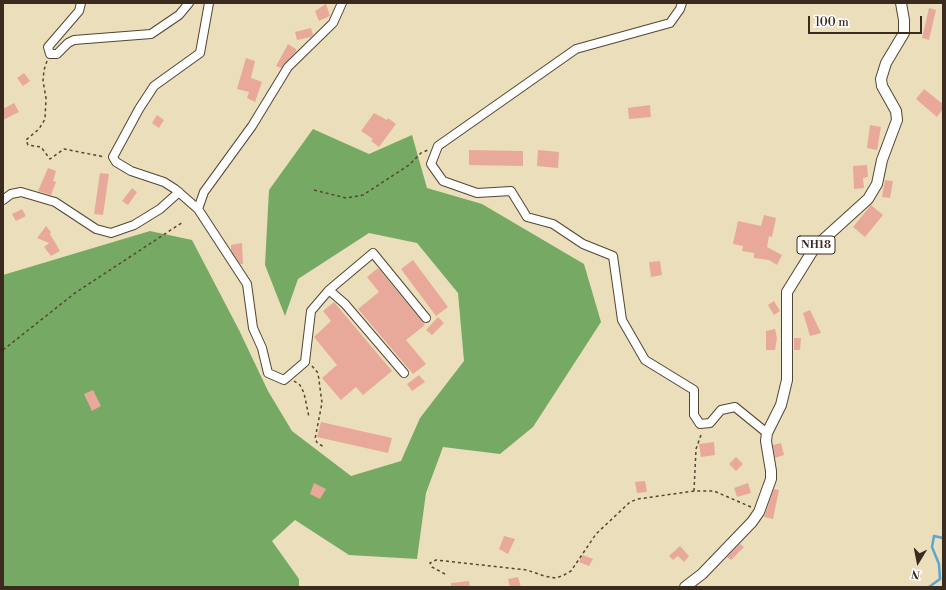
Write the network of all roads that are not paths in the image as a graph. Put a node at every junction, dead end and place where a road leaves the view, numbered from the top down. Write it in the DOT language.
graph roads {
  1 [pos="81,3"];
  2 [pos="189,3"];
  3 [pos="209,3"];
  4 [pos="342,3"];
  5 [pos="682,3"];
  6 [pos="900,3"];
  7 [pos="179,192"];
  8 [pos="3,200"];
  9 [pos="198,209"];
  10 [pos="329,290"];
  11 [pos="426,318"];
  12 [pos="404,373"];
  13 [pos="767,433"];
  14 [pos="686,587"];
  1 -- 2 [label="street"];
  3 -- 7 [label="street"];
  4 -- 9 [label="street"];
  5 -- 13 [label="street"];
  6 -- 13 [label="main road, NH18"];
  7 -- 8 [label="street"];
  7 -- 9 [label="street"];
  9 -- 10 [label="street"];
  10 -- 11 [label="street"];
  10 -- 12 [label="street"];
  13 -- 14 [label="main road, NH18"];
}
